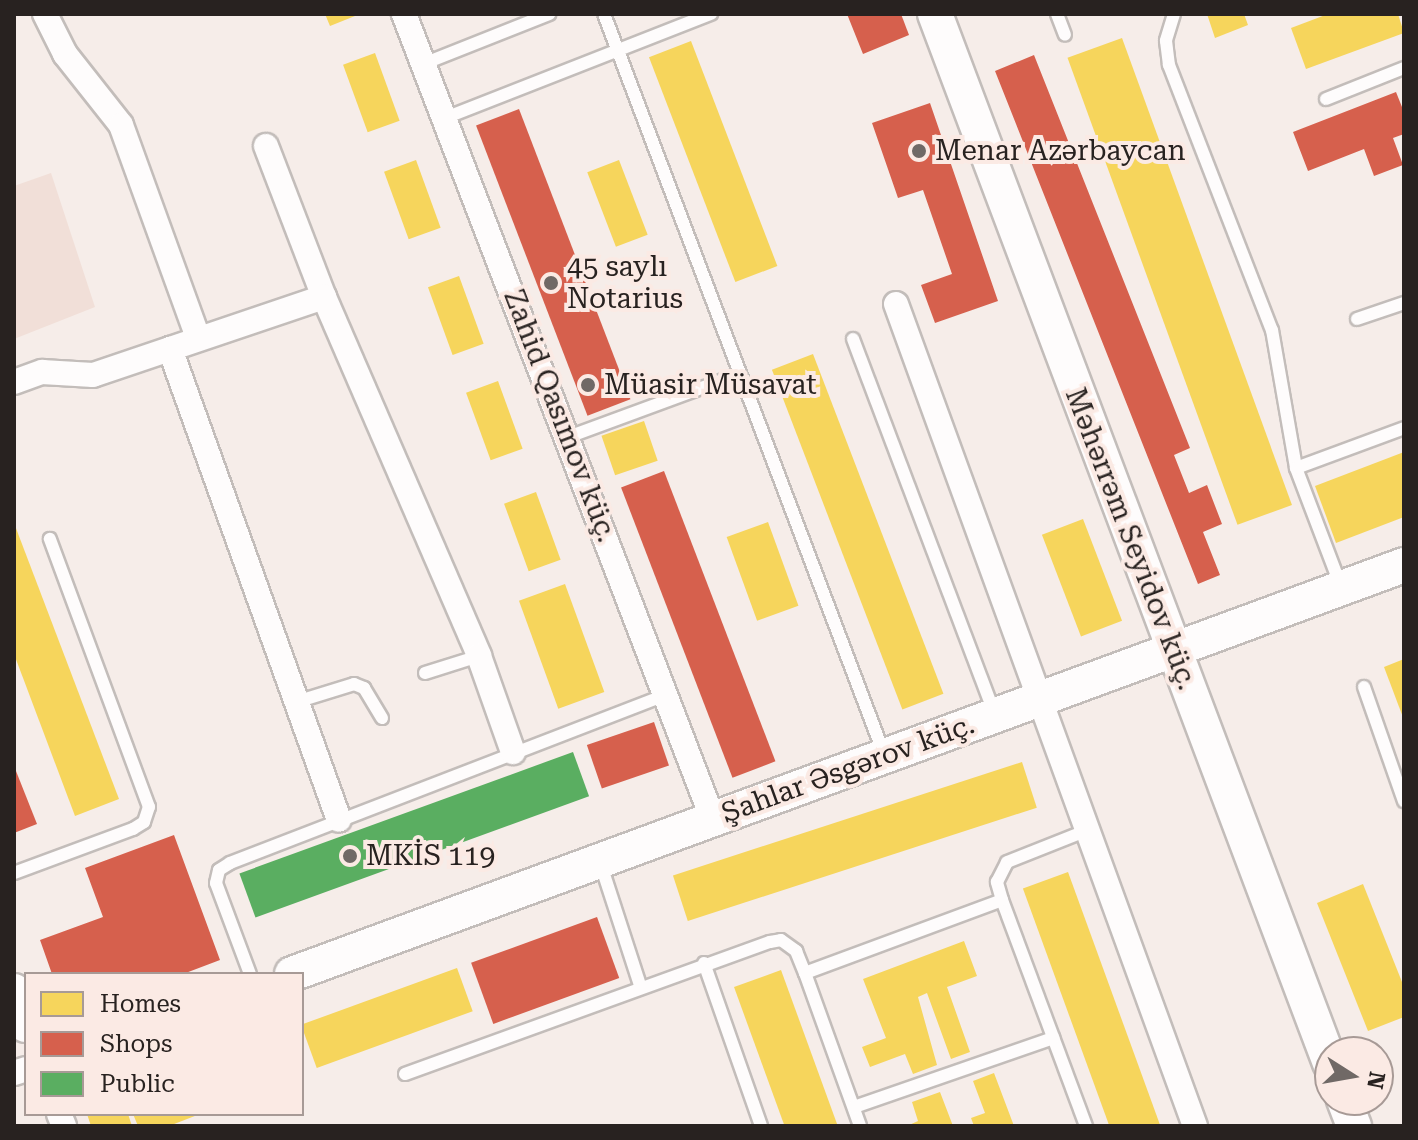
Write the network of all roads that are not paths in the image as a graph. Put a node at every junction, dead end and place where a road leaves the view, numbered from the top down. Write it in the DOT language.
graph roads {
  1 [pos="45,14"];
  2 [pos="404,14"];
  3 [pos="549,14"];
  4 [pos="604,14"];
  5 [pos="711,14"];
  6 [pos="935,14"];
  7 [pos="1057,14"];
  8 [pos="1174,14"];
  9 [pos="1065,35"];
  10 [pos="618,51"];
  11 [pos="423,64"];
  12 [pos="1404,68"];
  13 [pos="1326,99"];
  14 [pos="445,118"];
  15 [pos="266,146"];
  16 [pos="324,297"];
  17 [pos="1404,303"];
  18 [pos="896,304"];
  19 [pos="1357,319"];
  20 [pos="198,338"];
  21 [pos="853,339"];
  22 [pos="170,349"];
  23 [pos="739,374"];
  24 [pos="14,382"];
  25 [pos="1404,428"];
  26 [pos="568,437"];
  27 [pos="1296,468"];
  28 [pos="50,539"];
  29 [pos="1404,565"];
  30 [pos="1342,588"];
  31 [pos="1173,650"];
  32 [pos="479,656"];
  33 [pos="425,673"];
  34 [pos="1364,687"];
  35 [pos="667,694"];
  36 [pos="1040,699"];
  37 [pos="296,702"];
  38 [pos="995,715"];
  39 [pos="382,718"];
  40 [pos="513,752"];
  41 [pos="884,754"];
  42 [pos="1404,801"];
  43 [pos="339,820"];
  44 [pos="713,820"];
  45 [pos="1088,830"];
  46 [pos="600,862"];
  47 [pos="14,873"];
  48 [pos="1002,900"];
  49 [pos="704,963"];
  50 [pos="249,972"];
  51 [pos="298,972"];
  52 [pos="805,973"];
  53 [pos="640,985"];
  54 [pos="14,991"];
  55 [pos="24,1019"];
  56 [pos="1320,1036"];
  57 [pos="1053,1038"];
  58 [pos="405,1074"];
  59 [pos="854,1107"];
  60 [pos="761,1126"];
  61 [pos="860,1126"];
  62 [pos="1086,1126"];
  63 [pos="1195,1126"];
  1 -- 20 [label="street"];
  2 -- 11 [label="street, Zahid Qasımov küç."];
  3 -- 11 [label="lane"];
  4 -- 10 [label="lane"];
  5 -- 10 [label="lane"];
  6 -- 31 [label="street, Məhərrəm Seyidov küç."];
  7 -- 9 [label="lane"];
  8 -- 27 [label="lane"];
  10 -- 14 [label="lane"];
  10 -- 23 [label="lane"];
  11 -- 14 [label="street, Zahid Qasımov küç."];
  12 -- 13 [label="lane"];
  14 -- 26 [label="street, Zahid Qasımov küç."];
  15 -- 16 [label="street"];
  16 -- 20 [label="street"];
  16 -- 32 [label="street"];
  17 -- 19 [label="lane"];
  18 -- 36 [label="street"];
  20 -- 22 [label="street"];
  21 -- 38 [label="lane"];
  22 -- 24 [label="street"];
  22 -- 37 [label="street"];
  23 -- 26 [label="lane"];
  23 -- 41 [label="lane"];
  25 -- 27 [label="lane"];
  26 -- 35 [label="street, Zahid Qasımov küç."];
  27 -- 30 [label="lane"];
  28 -- 47 [label="lane"];
  29 -- 30 [label="street, Şahlar Əsgərov küç."];
  30 -- 31 [label="street, Şahlar Əsgərov küç."];
  31 -- 36 [label="street, Şahlar Əsgərov küç."];
  31 -- 56 [label="street, Məhərrəm Seyidov küç."];
  32 -- 33 [label="lane"];
  32 -- 40 [label="street"];
  34 -- 42 [label="lane"];
  35 -- 40 [label="lane"];
  35 -- 44 [label="street, Zahid Qasımov küç."];
  36 -- 38 [label="street, Şahlar Əsgərov küç."];
  36 -- 45 [label="street"];
  37 -- 39 [label="lane"];
  37 -- 43 [label="street"];
  38 -- 41 [label="street, Şahlar Əsgərov küç."];
  40 -- 43 [label="lane"];
  41 -- 44 [label="street, Şahlar Əsgərov küç."];
  43 -- 50 [label="lane"];
  44 -- 46 [label="street, Şahlar Əsgərov küç."];
  45 -- 48 [label="lane"];
  45 -- 63 [label="street"];
  46 -- 51 [label="street, Şahlar Əsgərov küç."];
  46 -- 53 [label="lane"];
  48 -- 52 [label="lane"];
  48 -- 57 [label="lane"];
  49 -- 52 [label="lane"];
  49 -- 53 [label="lane"];
  49 -- 60 [label="lane"];
  52 -- 59 [label="lane"];
  53 -- 58 [label="lane"];
  54 -- 55 [label="street"];
  57 -- 59 [label="lane"];
  57 -- 62 [label="lane"];
  59 -- 61 [label="lane"];
}
